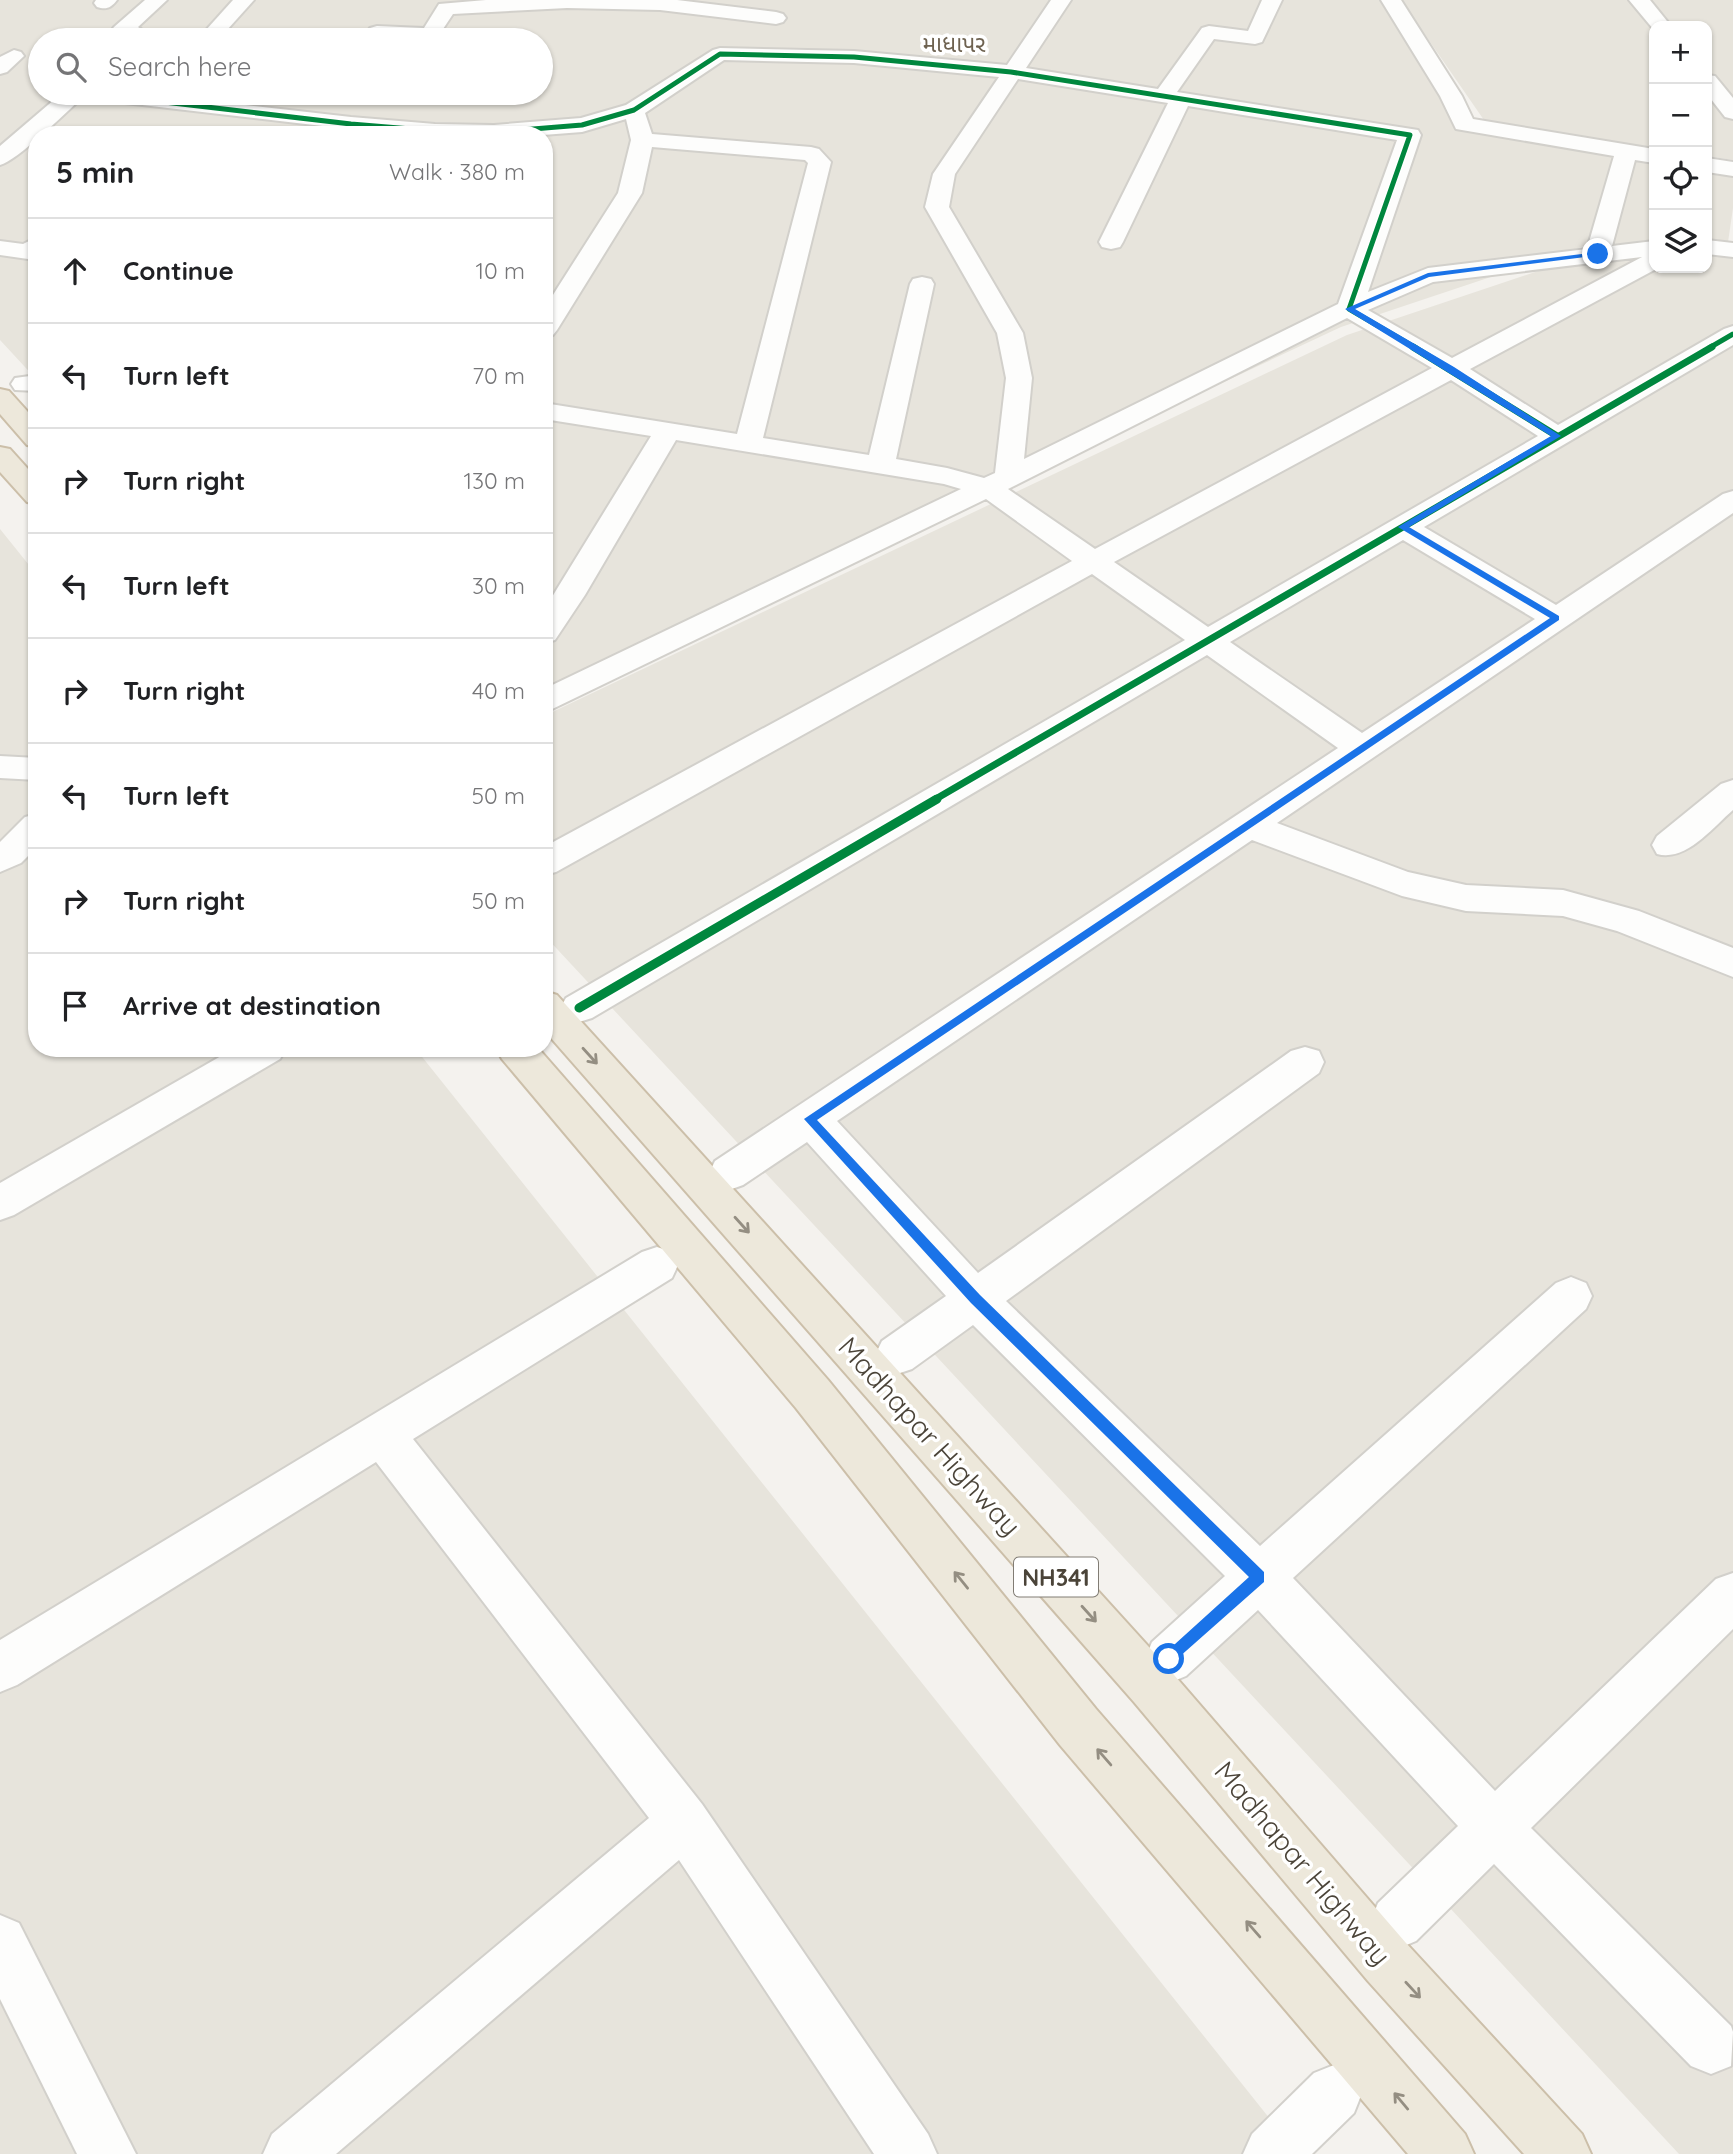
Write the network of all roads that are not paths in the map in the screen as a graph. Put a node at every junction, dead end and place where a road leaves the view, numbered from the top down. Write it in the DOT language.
graph roads {
  1 [pos="157,0"];
  2 [pos="244,0"];
  3 [pos="795,0"];
  4 [pos="1061,0"];
  5 [pos="1272,0"];
  6 [pos="1391,0"];
  7 [pos="1639,0"];
  8 [pos="568,1"];
  9 [pos="776,18"];
  10 [pos="1657,21"];
  11 [pos="124,28"];
  12 [pos="218,28"];
  13 [pos="434,28"];
  14 [pos="720,54"];
  15 [pos="1011,72"];
  16 [pos="1710,84"];
  17 [pos="1173,97"];
  18 [pos="61,105"];
  19 [pos="189,105"];
  20 [pos="634,110"];
  21 [pos="1733,112"];
  22 [pos="37,126"];
  23 [pos="375,126"];
  24 [pos="553,128"];
  25 [pos="28,134"];
  26 [pos="642,140"];
  27 [pos="1626,152"];
  28 [pos="1649,155"];
  29 [pos="0,158"];
  30 [pos="1712,166"];
  31 [pos="1733,169"];
  32 [pos="1111,242"];
  33 [pos="0,248"];
  34 [pos="1712,248"];
  35 [pos="1649,249"];
  36 [pos="1733,250"];
  37 [pos="28,252"];
  38 [pos="1598,254"];
  39 [pos="1649,263"];
  40 [pos="922,284"];
  41 [pos="1349,309"];
  42 [pos="553,316"];
  43 [pos="1733,334"];
  44 [pos="1452,369"];
  45 [pos="0,397"];
  46 [pos="553,412"];
  47 [pos="28,429"];
  48 [pos="667,430"];
  49 [pos="1557,436"];
  50 [pos="748,444"];
  51 [pos="0,455"];
  52 [pos="881,465"];
  53 [pos="998,483"];
  54 [pos="28,486"];
  55 [pos="1733,500"];
  56 [pos="1402,527"];
  57 [pos="1092,562"];
  58 [pos="1556,618"];
  59 [pos="553,620"];
  60 [pos="1208,641"];
  61 [pos="553,698"];
  62 [pos="1362,749"];
  63 [pos="0,767"];
  64 [pos="28,769"];
  65 [pos="1733,792"];
  66 [pos="1248,825"];
  67 [pos="28,835"];
  68 [pos="1669,845"];
  69 [pos="553,858"];
  70 [pos="0,859"];
  71 [pos="1733,963"];
  72 [pos="562,1006"];
  73 [pos="251,1057"];
  74 [pos="522,1057"];
  75 [pos="1305,1062"];
  76 [pos="810,1119"];
  77 [pos="729,1173"];
  78 [pos="0,1203"];
  79 [pos="657,1265"];
  80 [pos="1571,1296"];
  81 [pos="975,1299"];
  82 [pos="897,1355"];
  83 [pos="382,1434"];
  84 [pos="1259,1577"];
  85 [pos="1733,1596"];
  86 [pos="1169,1659"];
  87 [pos="0,1668"];
  88 [pos="684,1822"];
  89 [pos="1494,1827"];
  90 [pos="1397,1922"];
  91 [pos="0,1942"];
  92 [pos="1711,2046"];
  93 [pos="1334,2093"];
  94 [pos="107,2154"];
  95 [pos="292,2154"];
  96 [pos="908,2154"];
  97 [pos="1272,2154"];
  98 [pos="1445,2154"];
  99 [pos="1562,2154"];
  1 -- 11 [label="street"];
  2 -- 12 [label="street"];
  3 -- 9 [label="street"];
  4 -- 15 [label="street"];
  5 -- 17 [label="street"];
  6 -- 27 [label="street"];
  7 -- 10 [label="street"];
  8 -- 9 [label="street"];
  8 -- 13 [label="street"];
  9 -- 14 [label="street"];
  14 -- 15 [label="street"];
  14 -- 20 [label="street"];
  15 -- 17 [label="street"];
  15 -- 53 [label="street"];
  16 -- 21 [label="street"];
  17 -- 32 [label="street"];
  17 -- 41 [label="street"];
  18 -- 22 [label="street"];
  19 -- 23 [label="street"];
  20 -- 24 [label="street"];
  20 -- 26 [label="street"];
  25 -- 29 [label="street"];
  26 -- 42 [label="street"];
  26 -- 50 [label="street"];
  27 -- 28 [label="street"];
  27 -- 38 [label="street"];
  30 -- 31 [label="street"];
  33 -- 37 [label="street"];
  34 -- 36 [label="street"];
  35 -- 38 [label="street"];
  38 -- 41 [label="street"];
  39 -- 44 [label="street"];
  40 -- 52 [label="street"];
  41 -- 44 [label="street"];
  41 -- 53 [label="street"];
  43 -- 49 [label="street"];
  44 -- 49 [label="street"];
  44 -- 57 [label="street"];
  45 -- 47 [label="highway"];
  46 -- 48 [label="street"];
  48 -- 50 [label="street"];
  48 -- 59 [label="street"];
  49 -- 56 [label="street"];
  50 -- 52 [label="street"];
  51 -- 54 [label="highway"];
  52 -- 53 [label="street"];
  53 -- 57 [label="street"];
  53 -- 61 [label="street"];
  55 -- 58 [label="street"];
  56 -- 58 [label="street"];
  56 -- 60 [label="street"];
  57 -- 60 [label="street"];
  57 -- 69 [label="street"];
  58 -- 62 [label="street"];
  60 -- 62 [label="street"];
  60 -- 72 [label="street"];
  62 -- 66 [label="street"];
  63 -- 64 [label="street"];
  65 -- 68 [label="street"];
  66 -- 71 [label="street"];
  66 -- 76 [label="street"];
  67 -- 70 [label="street"];
  72 -- 99 [label="highway, Madhapar Highway / NH341, one-way"];
  73 -- 78 [label="street"];
  98 -- 74 [label="highway, NH341, one-way"];
  75 -- 81 [label="street"];
  76 -- 77 [label="street"];
  76 -- 81 [label="street"];
  79 -- 83 [label="street"];
  80 -- 84 [label="street"];
  81 -- 82 [label="street"];
  81 -- 84 [label="street"];
  83 -- 87 [label="street"];
  83 -- 88 [label="street"];
  84 -- 86 [label="street"];
  84 -- 89 [label="street"];
  85 -- 89 [label="street"];
  88 -- 95 [label="street"];
  88 -- 96 [label="street"];
  89 -- 90 [label="street"];
  89 -- 92 [label="street"];
  91 -- 94 [label="street"];
  93 -- 97 [label="street"];
}
